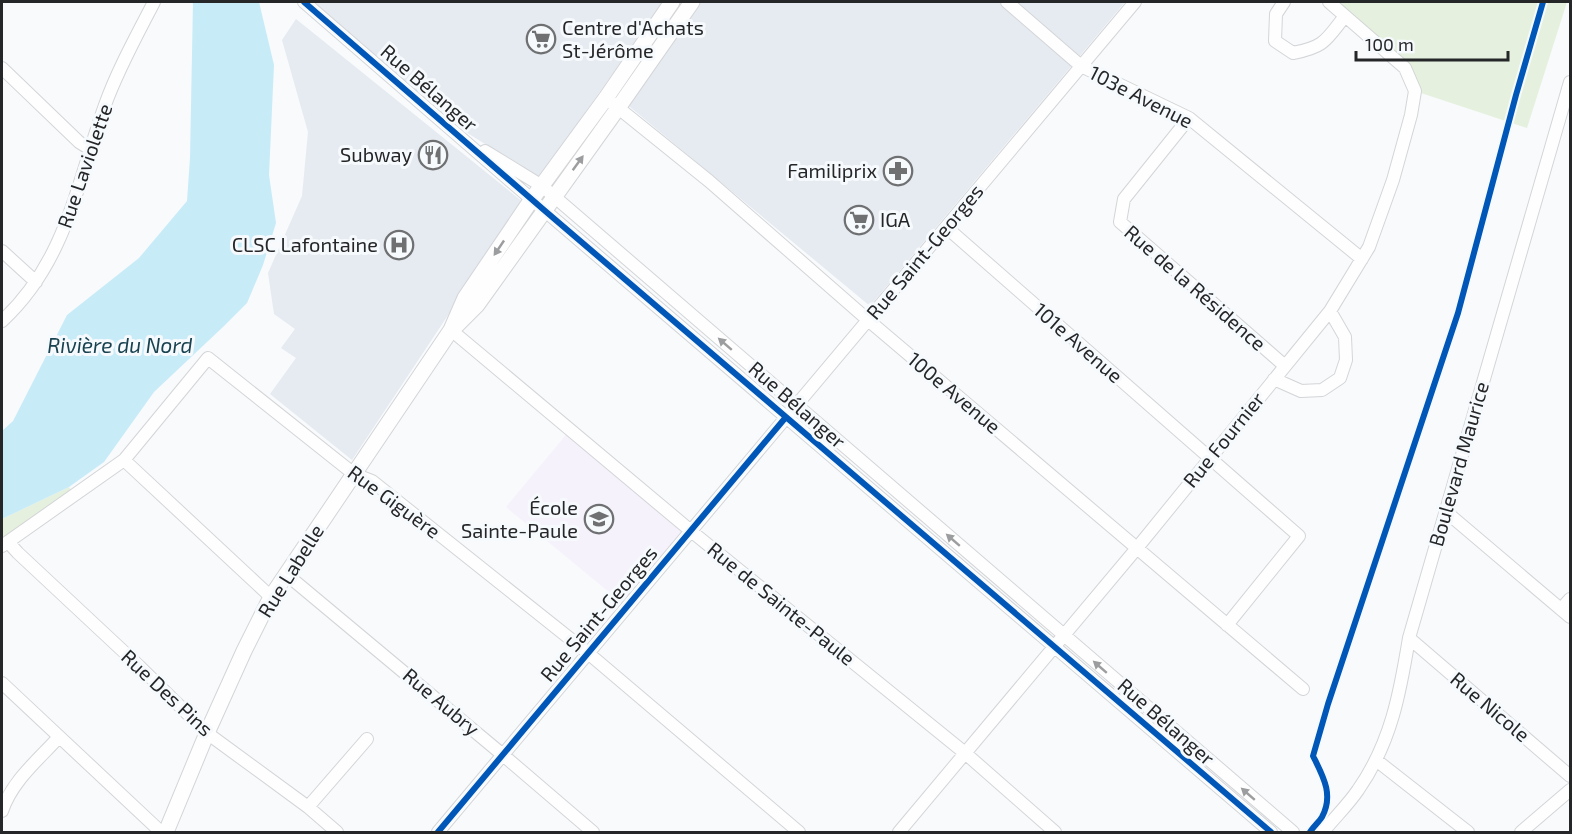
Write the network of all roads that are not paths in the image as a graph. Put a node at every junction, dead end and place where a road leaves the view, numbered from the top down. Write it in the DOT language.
graph roads {
  1 [pos="154,2"];
  2 [pos="304,2"];
  3 [pos="692,2"];
  4 [pos="1007,2"];
  5 [pos="1135,2"];
  6 [pos="1284,2"];
  7 [pos="1329,2"];
  8 [pos="666,4"];
  9 [pos="1345,16"];
  10 [pos="680,19"];
  11 [pos="1081,66"];
  12 [pos="2,68"];
  13 [pos="1570,82"];
  14 [pos="606,98"];
  15 [pos="618,108"];
  16 [pos="1189,118"];
  17 [pos="456,133"];
  18 [pos="90,149"];
  19 [pos="542,186"];
  20 [pos="554,197"];
  21 [pos="531,199"];
  22 [pos="544,210"];
  23 [pos="946,227"];
  24 [pos="2,251"];
  25 [pos="1362,259"];
  26 [pos="36,282"];
  27 [pos="1330,311"];
  28 [pos="867,320"];
  29 [pos="2,321"];
  30 [pos="451,330"];
  31 [pos="1285,366"];
  32 [pos="1274,379"];
  33 [pos="796,405"];
  34 [pos="786,417"];
  35 [pos="852,453"];
  36 [pos="1210,458"];
  37 [pos="124,460"];
  38 [pos="842,465"];
  39 [pos="354,474"];
  40 [pos="1445,511"];
  41 [pos="935,525"];
  42 [pos="691,531"];
  43 [pos="925,537"];
  44 [pos="5,544"];
  45 [pos="1137,548"];
  46 [pos="984,566"];
  47 [pos="286,574"];
  48 [pos="974,578"];
  49 [pos="271,597"];
  50 [pos="1570,599"];
  51 [pos="1566,613"];
  52 [pos="1227,625"];
  53 [pos="1064,636"];
  54 [pos="1409,638"];
  55 [pos="1054,647"];
  56 [pos="588,653"];
  57 [pos="2,683"];
  58 [pos="1303,689"];
  59 [pos="1157,716"];
  60 [pos="1148,727"];
  61 [pos="207,733"];
  62 [pos="59,737"];
  63 [pos="367,739"];
  64 [pos="965,753"];
  65 [pos="503,754"];
  66 [pos="1376,760"];
  67 [pos="1570,776"];
  68 [pos="1570,790"];
  69 [pos="308,807"];
  70 [pos="2,811"];
  71 [pos="161,832"];
  72 [pos="166,832"];
  73 [pos="338,832"];
  74 [pos="438,832"];
  75 [pos="594,832"];
  76 [pos="799,832"];
  77 [pos="899,832"];
  78 [pos="1055,832"];
  79 [pos="1271,832"];
  80 [pos="1293,832"];
  81 [pos="1323,832"];
  82 [pos="1468,832"];
  83 [pos="1521,832"];
  1 -- 18 [label="street, Rue Laviolette"];
  2 -- 17 [label="street, Rue Bélanger"];
  3 -- 10 [label="main road, Rue Labelle"];
  4 -- 11 [label="street, 103e Avenue"];
  5 -- 11 [label="street, Rue Saint-Georges"];
  6 -- 9 [label="street"];
  7 -- 9 [label="street, Rue Fournier"];
  8 -- 10 [label="street"];
  8 -- 14 [label="main road, Rue Labelle"];
  9 -- 25 [label="street, Rue Fournier"];
  10 -- 15 [label="main road, Rue Labelle"];
  11 -- 16 [label="street, 103e Avenue"];
  11 -- 23 [label="street, Rue Saint-Georges"];
  12 -- 18 [label="street"];
  13 -- 40 [label="street, Boulevard Maurice"];
  14 -- 15 [label="street, 100e Avenue"];
  14 -- 19 [label="main road, Rue Labelle"];
  20 -- 15 [label="main road, Rue Labelle, one-way"];
  15 -- 28 [label="street, 100e Avenue"];
  16 -- 25 [label="street, 103e Avenue"];
  16 -- 31 [label="street, Rue de la Résidence"];
  17 -- 19 [label="street, Rue Bélanger"];
  17 -- 21 [label="street, Rue Bélanger"];
  18 -- 26 [label="street, Rue Laviolette"];
  19 -- 20 [label="street, Rue Bélanger"];
  19 -- 21 [label="main road, Rue Labelle"];
  20 -- 22 [label="main road, Rue Labelle"];
  33 -- 20 [label="street, Rue Bélanger, one-way"];
  21 -- 22 [label="street, Rue Bélanger"];
  21 -- 30 [label="main road, Rue Labelle, one-way"];
  22 -- 30 [label="main road, Rue Labelle"];
  22 -- 34 [label="street, Rue Bélanger"];
  23 -- 28 [label="street, Rue Saint-Georges"];
  23 -- 36 [label="street, 101e Avenue"];
  24 -- 26 [label="street"];
  25 -- 27 [label="street, Rue Fournier"];
  26 -- 29 [label="street, Rue Laviolette"];
  27 -- 31 [label="street, Rue Fournier"];
  27 -- 32 [label="street"];
  28 -- 33 [label="street, Rue Saint-Georges"];
  28 -- 45 [label="street, 100e Avenue"];
  30 -- 39 [label="main road, Rue Labelle"];
  30 -- 42 [label="street, Rue de Sainte-Paule"];
  31 -- 32 [label="street, Rue Fournier"];
  32 -- 36 [label="street, Rue Fournier"];
  33 -- 34 [label="street, Rue Saint-Georges"];
  33 -- 35 [label="street, Rue Bélanger"];
  34 -- 38 [label="street, Rue Bélanger"];
  34 -- 42 [label="street, Rue Saint-Georges"];
  35 -- 38 [label="street"];
  35 -- 41 [label="street, Rue Bélanger"];
  36 -- 45 [label="street, Rue Fournier"];
  36 -- 52 [label="street, 101e Avenue"];
  37 -- 39 [label="street, Rue Giguère"];
  37 -- 44 [label="street"];
  37 -- 49 [label="street"];
  38 -- 43 [label="street, Rue Bélanger"];
  39 -- 47 [label="main road, Rue Labelle"];
  39 -- 56 [label="street, Rue Giguère"];
  40 -- 51 [label="street"];
  40 -- 54 [label="street, Boulevard Maurice"];
  41 -- 43 [label="street"];
  46 -- 41 [label="street, Rue Bélanger, one-way"];
  42 -- 56 [label="street, Rue Saint-Georges"];
  42 -- 64 [label="street, Rue de Sainte-Paule"];
  43 -- 48 [label="street, Rue Bélanger"];
  44 -- 61 [label="street, Rue Des Pins"];
  45 -- 52 [label="street, 100e Avenue"];
  45 -- 53 [label="street, Rue Fournier"];
  46 -- 48 [label="street"];
  46 -- 53 [label="street, Rue Bélanger"];
  47 -- 49 [label="main road, Rue Labelle"];
  47 -- 65 [label="street, Rue Aubry"];
  48 -- 55 [label="street, Rue Bélanger"];
  49 -- 61 [label="main road, Rue Labelle"];
  50 -- 51 [label="street"];
  52 -- 58 [label="street, 100e Avenue"];
  53 -- 55 [label="street, Rue Fournier"];
  59 -- 53 [label="street, Rue Bélanger, one-way"];
  54 -- 66 [label="street, Boulevard Maurice"];
  54 -- 67 [label="street, Rue Nicole"];
  55 -- 60 [label="street, Rue Bélanger"];
  55 -- 64 [label="street, Rue Fournier"];
  56 -- 65 [label="street, Rue Saint-Georges"];
  56 -- 76 [label="street, Rue Giguère"];
  57 -- 62 [label="street"];
  59 -- 60 [label="street"];
  80 -- 59 [label="street, Rue Bélanger, one-way"];
  60 -- 79 [label="street, Rue Bélanger"];
  61 -- 69 [label="street, Rue Des Pins"];
  61 -- 72 [label="main road, Rue Labelle"];
  62 -- 70 [label="street"];
  62 -- 71 [label="street"];
  63 -- 69 [label="street"];
  64 -- 77 [label="street, Rue Fournier"];
  64 -- 78 [label="street, Rue de Sainte-Paule"];
  65 -- 74 [label="street, Rue Saint-Georges"];
  65 -- 75 [label="street, Rue Aubry"];
  66 -- 81 [label="street, Boulevard Maurice"];
  66 -- 82 [label="street"];
  68 -- 83 [label="street"];
  69 -- 73 [label="street, Rue Des Pins"];
}
